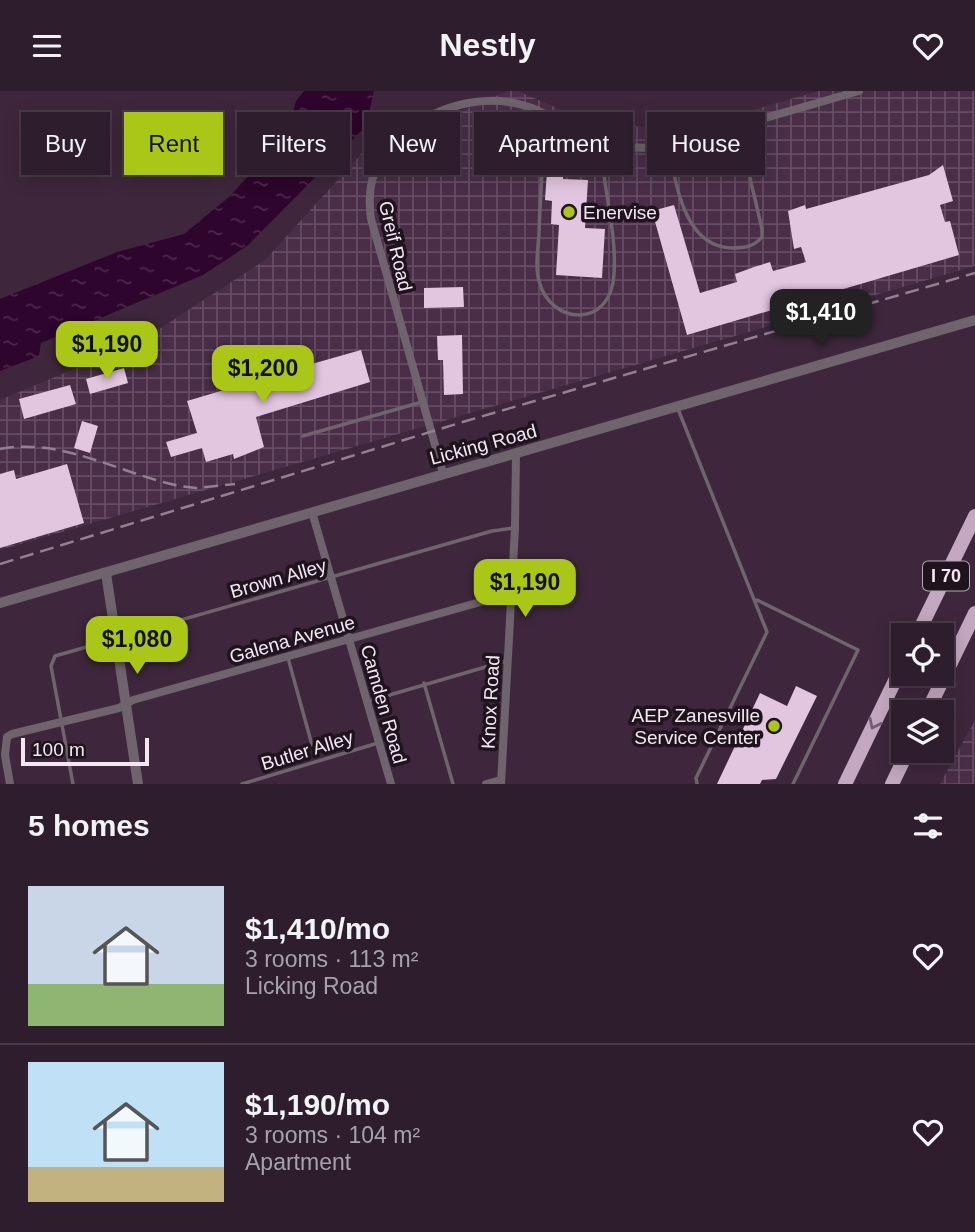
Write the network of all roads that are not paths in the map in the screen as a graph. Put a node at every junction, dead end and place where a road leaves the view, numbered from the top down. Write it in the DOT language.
graph roads {
  1 [pos="859,91"];
  2 [pos="538,112"];
  3 [pos="765,119"];
  4 [pos="543,175"];
  5 [pos="604,175"];
  6 [pos="674,175"];
  7 [pos="749,175"];
  8 [pos="975,320"];
  9 [pos="422,402"];
  10 [pos="677,407"];
  11 [pos="303,436"];
  12 [pos="516,454"];
  13 [pos="443,473"];
  14 [pos="312,512"];
  15 [pos="975,516"];
  16 [pos="515,528"];
  17 [pos="106,573"];
  18 [pos="331,577"];
  19 [pos="512,593"];
  20 [pos="755,599"];
  21 [pos="0,603"];
  22 [pos="975,613"];
  23 [pos="923,623"];
  24 [pos="116,639"];
  25 [pos="349,639"];
  26 [pos="954,648"];
  27 [pos="288,658"];
  28 [pos="508,660"];
  29 [pos="424,684"];
  30 [pos="892,686"];
  31 [pos="367,702"];
  32 [pos="126,704"];
  33 [pos="64,722"];
  34 [pos="379,743"];
  35 [pos="312,745"];
  36 [pos="902,763"];
  37 [pos="501,782"];
  38 [pos="10,784"];
  39 [pos="73,784"];
  40 [pos="138,784"];
  41 [pos="242,784"];
  42 [pos="391,784"];
  43 [pos="453,784"];
  44 [pos="486,784"];
  45 [pos="697,784"];
  46 [pos="793,784"];
  47 [pos="845,784"];
  48 [pos="892,784"];
  1 -- 3 [label="street, Greif Road"];
  2 -- 9 [label="street, Greif Road"];
  4 -- 5 [label="lane"];
  6 -- 7 [label="lane"];
  8 -- 10 [label="street, Licking Road"];
  9 -- 11 [label="lane"];
  9 -- 13 [label="street, Greif Road"];
  10 -- 12 [label="street, Licking Road"];
  10 -- 20 [label="lane"];
  12 -- 13 [label="street, Licking Road"];
  12 -- 16 [label="street, Knox Road"];
  13 -- 14 [label="street, Licking Road"];
  14 -- 17 [label="street, Licking Road"];
  14 -- 18 [label="street, Camden Road"];
  15 -- 23 [label="highway, I 70"];
  16 -- 18 [label="lane, Brown Alley"];
  16 -- 19 [label="street, Knox Road"];
  17 -- 21 [label="street, Licking Road"];
  17 -- 24 [label="street"];
  18 -- 24 [label="lane, Brown Alley"];
  18 -- 25 [label="street, Camden Road"];
  19 -- 25 [label="street, Galena Avenue"];
  19 -- 28 [label="street, Knox Road"];
  20 -- 45 [label="lane"];
  20 -- 46 [label="lane"];
  22 -- 26 [label="highway, I 70"];
  24 -- 32 [label="street"];
  24 -- 33 [label="lane, Brown Alley"];
  25 -- 27 [label="street, Galena Avenue"];
  25 -- 31 [label="street, Camden Road"];
  27 -- 32 [label="street, Galena Avenue"];
  27 -- 35 [label="lane"];
  28 -- 29 [label="lane"];
  28 -- 37 [label="street, Knox Road"];
  29 -- 31 [label="lane"];
  29 -- 43 [label="lane"];
  30 -- 47 [label="highway, one-way"];
  31 -- 34 [label="street, Camden Road"];
  32 -- 33 [label="street, Galena Avenue"];
  32 -- 40 [label="street"];
  33 -- 38 [label="street, Galena Avenue"];
  33 -- 39 [label="lane, Brown Alley"];
  34 -- 41 [label="lane, Butler Alley"];
  34 -- 42 [label="street, Camden Road"];
  36 -- 48 [label="highway"];
  37 -- 44 [label="street"];
}
